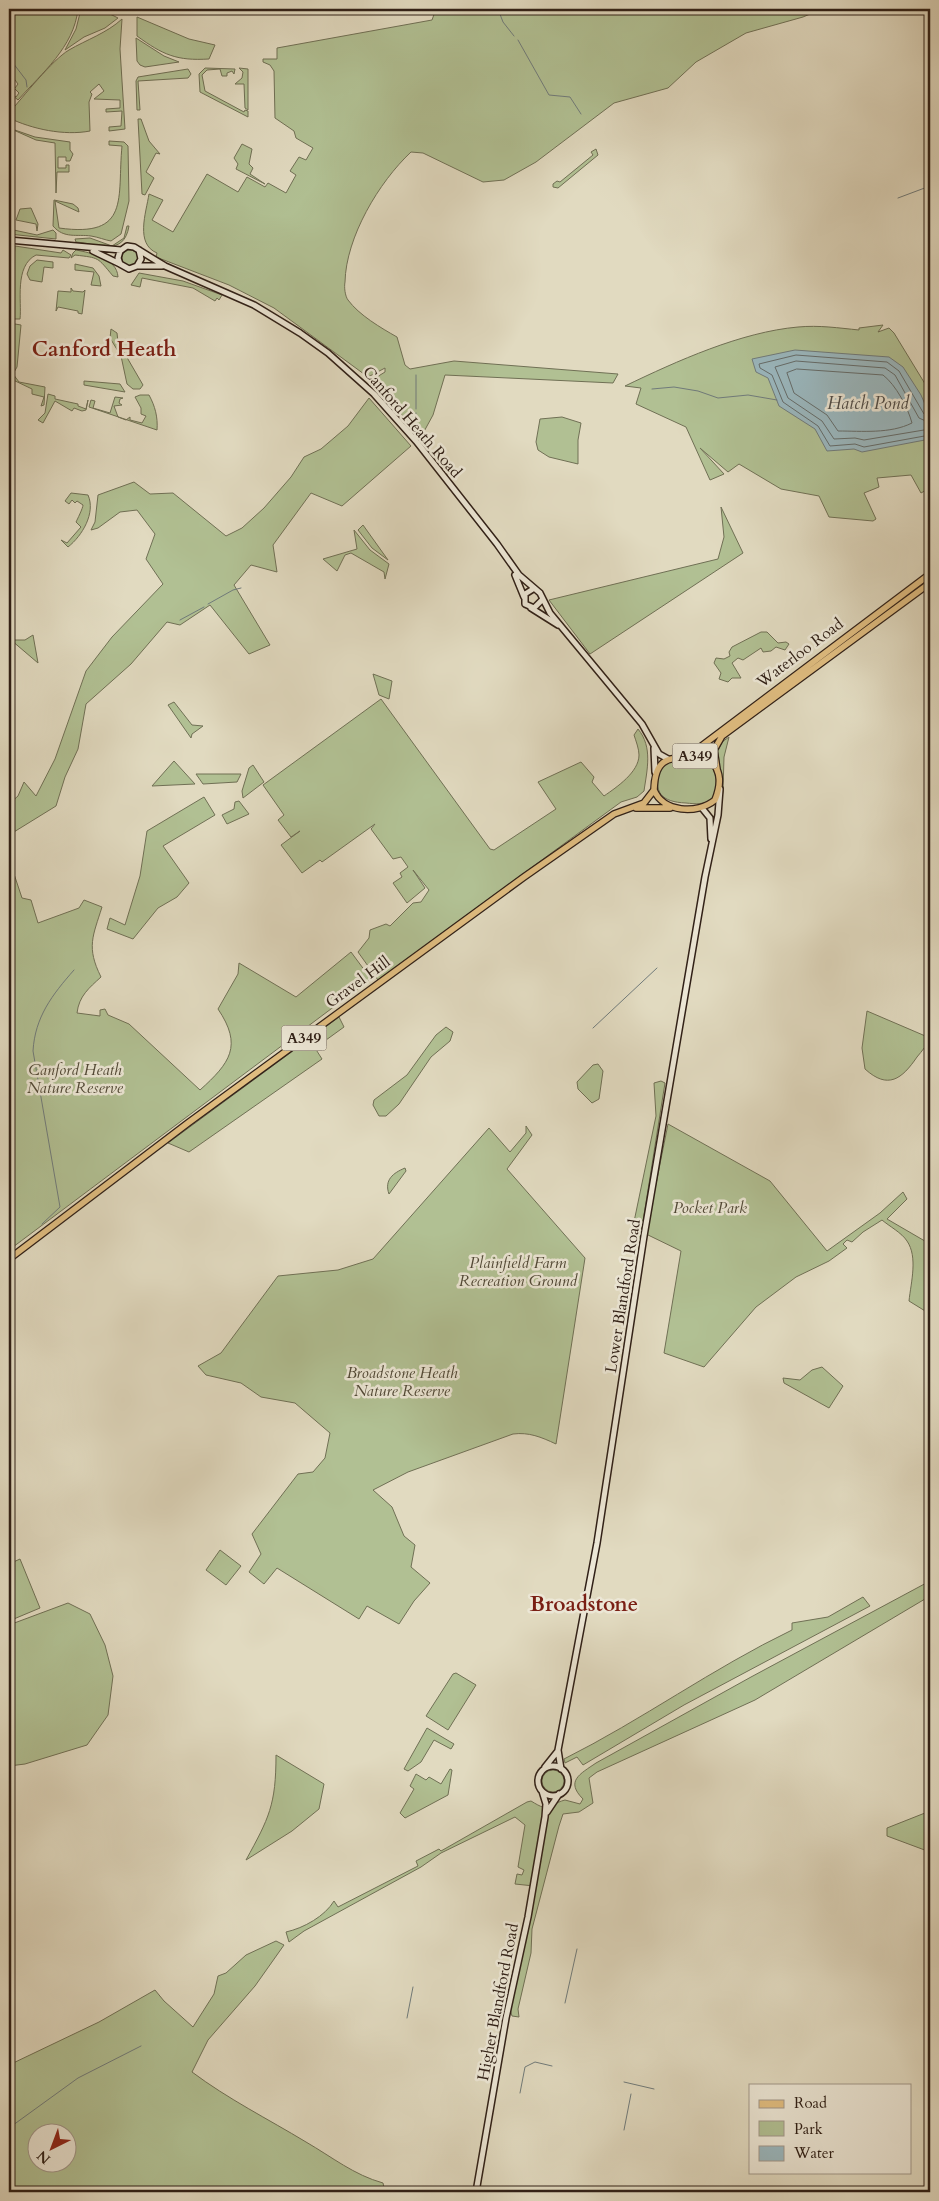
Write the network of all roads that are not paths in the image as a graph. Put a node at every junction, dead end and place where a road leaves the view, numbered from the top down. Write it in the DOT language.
graph roads {
  1 [pos="9,240"];
  2 [pos="83,247"];
  3 [pos="121,250"];
  4 [pos="139,250"];
  5 [pos="120,264"];
  6 [pos="137,266"];
  7 [pos="165,266"];
  8 [pos="511,565"];
  9 [pos="930,574"];
  10 [pos="930,583"];
  11 [pos="533,589"];
  12 [pos="524,597"];
  13 [pos="542,600"];
  14 [pos="531,608"];
  15 [pos="566,631"];
  16 [pos="654,745"];
  17 [pos="687,757"];
  18 [pos="668,759"];
  19 [pos="718,769"];
  20 [pos="656,772"];
  21 [pos="721,781"];
  22 [pos="654,790"];
  23 [pos="631,807"];
  24 [pos="674,808"];
  25 [pos="702,808"];
  26 [pos="711,844"];
  27 [pos="9,1259"];
  28 [pos="558,1750"];
  29 [pos="543,1769"];
  30 [pos="561,1769"];
  31 [pos="542,1791"];
  32 [pos="559,1794"];
  33 [pos="545,1817"];
  34 [pos="476,2192"];
  1 -- 2 [label="main road"];
  2 -- 3 [label="main road"];
  2 -- 5 [label="main road"];
  3 -- 4 [label="main road"];
  3 -- 5 [label="main road"];
  4 -- 6 [label="main road"];
  4 -- 7 [label="main road, Canford Heath Road"];
  5 -- 6 [label="main road"];
  6 -- 7 [label="main road, Canford Heath Road"];
  7 -- 8 [label="main road, Canford Heath Road"];
  8 -- 11 [label="main road, Canford Heath Road"];
  8 -- 12 [label="main road, Canford Heath Road"];
  9 -- 17 [label="main road, Waterloo Road / A349"];
  10 -- 19 [label="main road, Waterloo Road / A349"];
  11 -- 12 [label="main road"];
  11 -- 13 [label="main road"];
  12 -- 14 [label="main road"];
  13 -- 14 [label="main road"];
  13 -- 15 [label="main road"];
  14 -- 15 [label="main road"];
  15 -- 16 [label="main road"];
  16 -- 18 [label="main road"];
  16 -- 20 [label="main road"];
  17 -- 18 [label="main road, A349"];
  17 -- 19 [label="main road, A349"];
  18 -- 20 [label="main road, A349"];
  19 -- 21 [label="main road, A349"];
  20 -- 22 [label="main road, A349"];
  21 -- 25 [label="main road, A349"];
  21 -- 26 [label="main road, Lower Blandford Road"];
  22 -- 23 [label="main road, Gravel Hill / A349"];
  22 -- 24 [label="main road"];
  23 -- 24 [label="main road, Gravel Hill / A349"];
  23 -- 27 [label="main road, Gravel Hill / A349"];
  24 -- 25 [label="main road, A349"];
  25 -- 26 [label="main road, Lower Blandford Road"];
  26 -- 28 [label="main road, Lower Blandford Road"];
  28 -- 29 [label="main road, Lower Blandford Road"];
  28 -- 30 [label="main road, Lower Blandford Road"];
  29 -- 30 [label="main road"];
  29 -- 31 [label="main road"];
  30 -- 32 [label="main road"];
  31 -- 32 [label="main road"];
  31 -- 33 [label="main road, Higher Blandford Road"];
  32 -- 33 [label="main road, Higher Blandford Road"];
  33 -- 34 [label="main road, Higher Blandford Road"];
}
